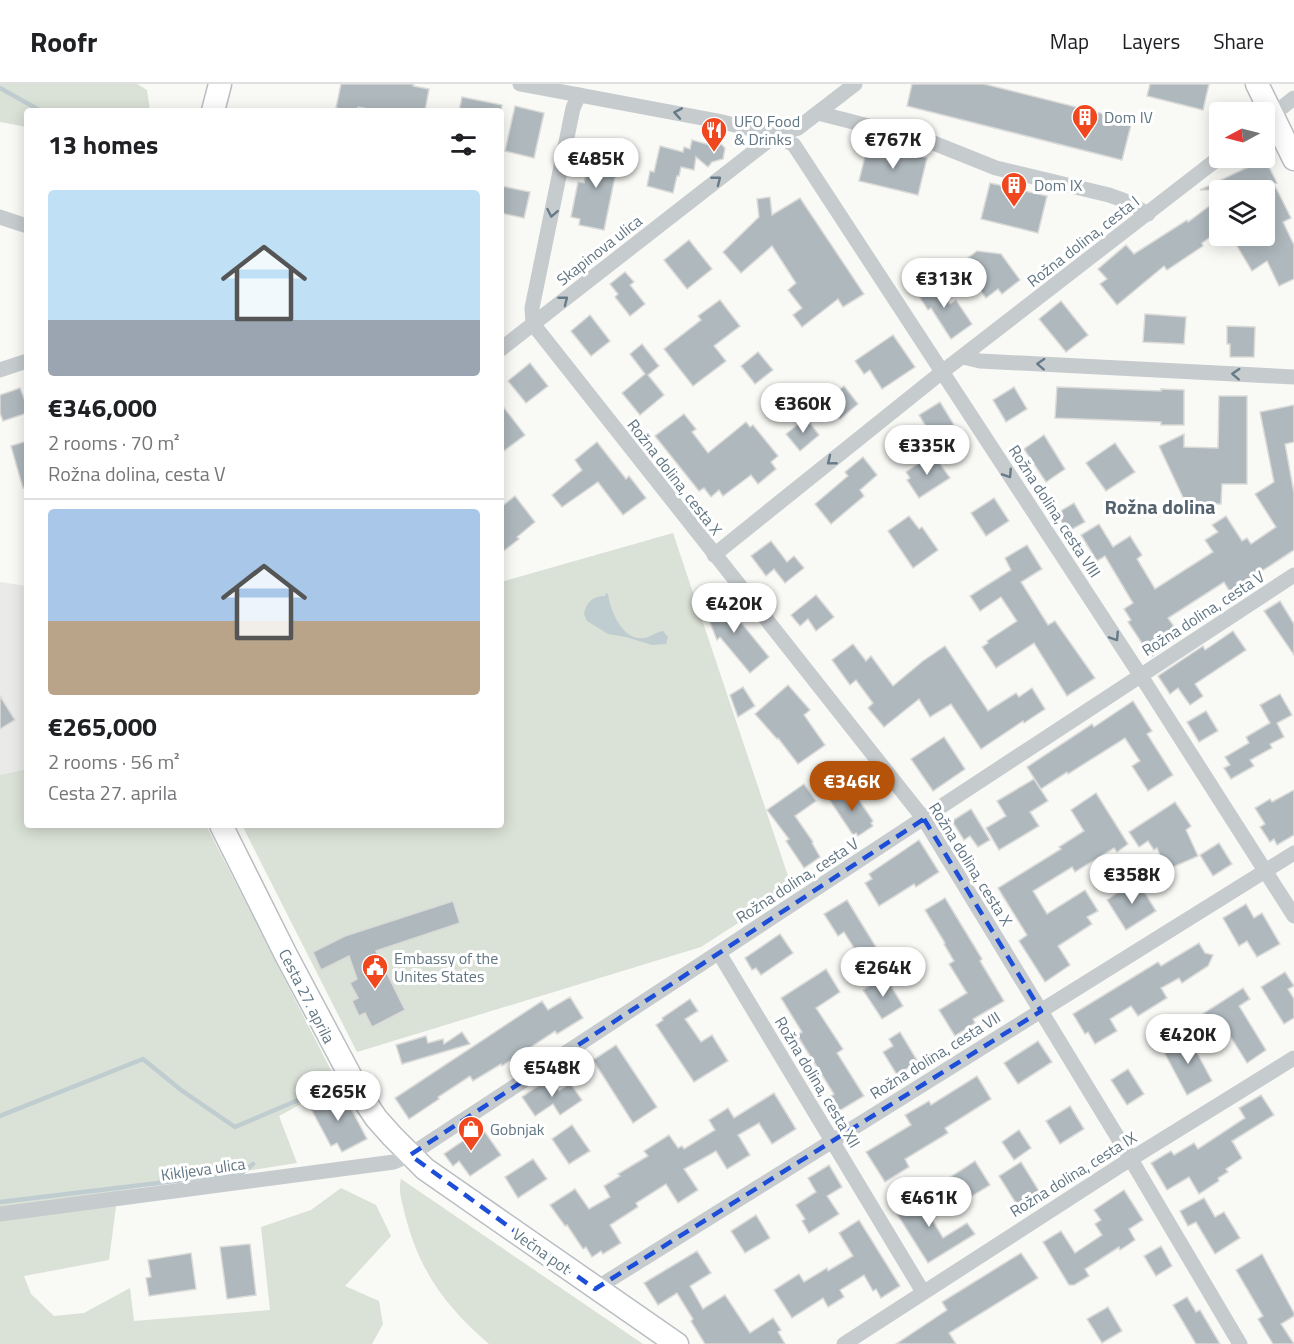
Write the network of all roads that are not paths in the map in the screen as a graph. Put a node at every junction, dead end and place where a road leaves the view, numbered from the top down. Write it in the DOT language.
graph roads {
  1 [pos="220,84"];
  2 [pos="520,84"];
  3 [pos="855,84"];
  4 [pos="1257,84"];
  5 [pos="579,95"];
  6 [pos="1294,98"];
  7 [pos="1263,102"];
  8 [pos="214,108"];
  9 [pos="818,113"];
  10 [pos="1275,113"];
  11 [pos="1275,129"];
  12 [pos="776,135"];
  13 [pos="1294,159"];
  14 [pos="1209,166"];
  15 [pos="1148,214"];
  16 [pos="0,217"];
  17 [pos="24,225"];
  18 [pos="533,324"];
  19 [pos="504,347"];
  20 [pos="963,357"];
  21 [pos="24,362"];
  22 [pos="0,370"];
  23 [pos="942,372"];
  24 [pos="1294,377"];
  25 [pos="714,555"];
  26 [pos="1294,575"];
  27 [pos="1141,676"];
  28 [pos="924,819"];
  29 [pos="223,828"];
  30 [pos="1294,854"];
  31 [pos="1265,872"];
  32 [pos="1294,916"];
  33 [pos="718,953"];
  34 [pos="1041,1011"];
  35 [pos="1294,1058"];
  36 [pos="832,1140"];
  37 [pos="410,1155"];
  38 [pos="1131,1159"];
  39 [pos="0,1214"];
  40 [pos="595,1288"];
  41 [pos="923,1292"];
  42 [pos="677,1344"];
  43 [pos="844,1344"];
  44 [pos="1240,1344"];
  1 -- 8 [label="main road"];
  2 -- 5 [label="street"];
  3 -- 9 [label="street, Skapinova ulica"];
  4 -- 7 [label="main road"];
  12 -- 5 [label="street, one-way"];
  5 -- 18 [label="street, one-way"];
  6 -- 10 [label="street"];
  9 -- 12 [label="street, Skapinova ulica"];
  9 -- 15 [label="street"];
  11 -- 13 [label="main road"];
  18 -- 12 [label="street, Skapinova ulica, one-way"];
  12 -- 23 [label="street, Rožna dolina, cesta VIII"];
  14 -- 15 [label="street, Rožna dolina, cesta I"];
  15 -- 20 [label="street, Rožna dolina, cesta I"];
  16 -- 17 [label="street"];
  18 -- 19 [label="street, Skapinova ulica"];
  18 -- 25 [label="street, Rožna dolina, cesta X"];
  20 -- 23 [label="street, Rožna dolina, cesta I"];
  24 -- 20 [label="street, one-way"];
  21 -- 22 [label="street"];
  23 -- 25 [label="street, Rožna dolina, cesta I, one-way"];
  23 -- 27 [label="street, Rožna dolina, cesta VIII, one-way"];
  25 -- 28 [label="street, Rožna dolina, cesta X"];
  26 -- 27 [label="street, Rožna dolina, cesta V"];
  27 -- 28 [label="street, Rožna dolina, cesta V"];
  27 -- 31 [label="street, Rožna dolina, cesta VIII"];
  28 -- 33 [label="street, Rožna dolina, cesta V"];
  28 -- 34 [label="street, Rožna dolina, cesta X"];
  29 -- 37 [label="main road, Cesta 27. aprila"];
  30 -- 31 [label="street, Rožna dolina, cesta VII"];
  31 -- 32 [label="street, Rožna dolina, cesta VIII"];
  31 -- 34 [label="street, Rožna dolina, cesta VII"];
  33 -- 36 [label="street, Rožna dolina, cesta XII"];
  33 -- 37 [label="street, Rožna dolina, cesta V"];
  34 -- 36 [label="street, Rožna dolina, cesta VII"];
  34 -- 38 [label="street, Rožna dolina, cesta X"];
  35 -- 38 [label="street, Rožna dolina, cesta IX"];
  36 -- 40 [label="street, Rožna dolina, cesta VII"];
  36 -- 41 [label="street, Rožna dolina, cesta XII"];
  37 -- 39 [label="street, Kikljeva ulica"];
  37 -- 40 [label="main road, Večna pot"];
  38 -- 41 [label="street, Rožna dolina, cesta IX"];
  38 -- 44 [label="street, Rožna dolina, cesta X"];
  40 -- 42 [label="main road, Večna pot"];
  41 -- 43 [label="street, Rožna dolina, cesta IX"];
}
